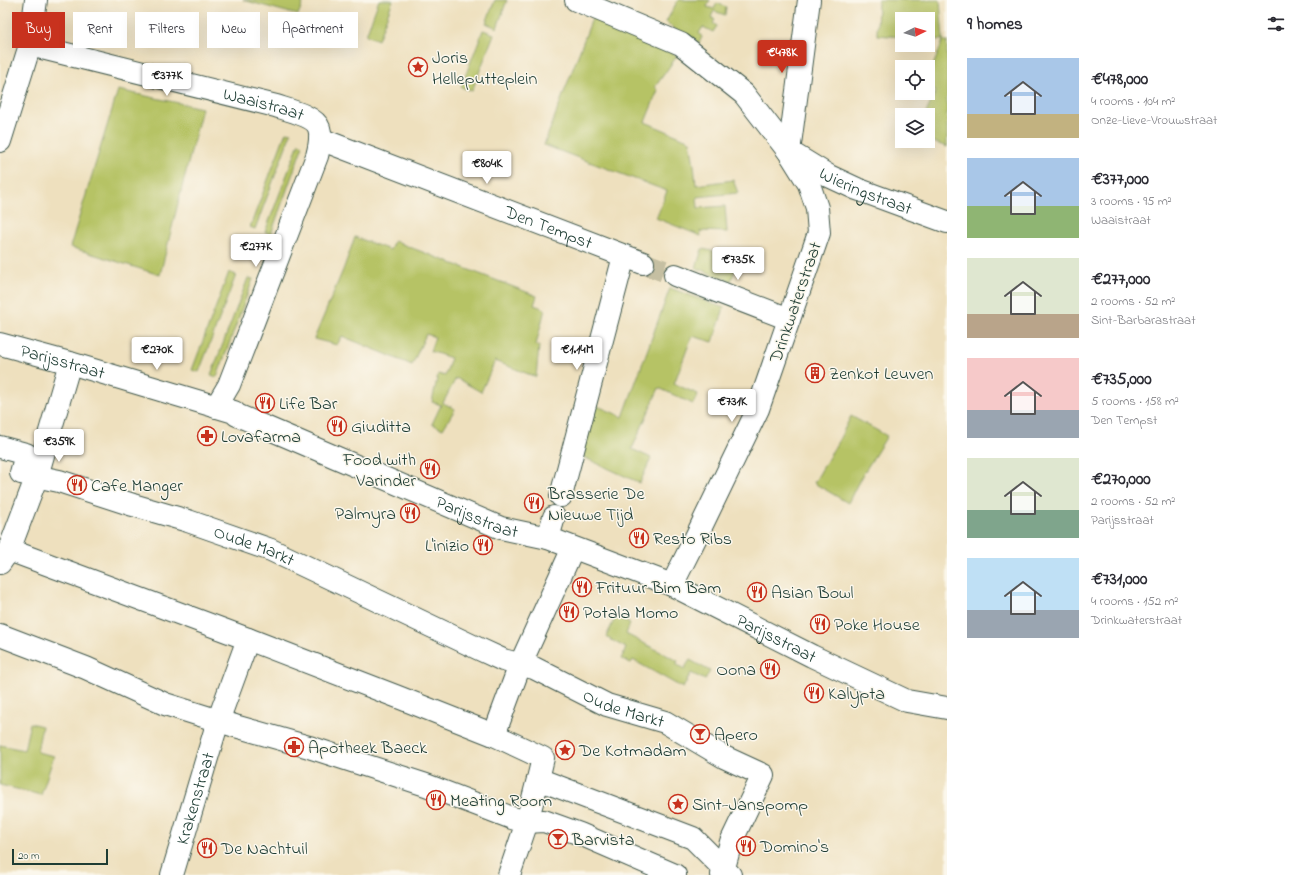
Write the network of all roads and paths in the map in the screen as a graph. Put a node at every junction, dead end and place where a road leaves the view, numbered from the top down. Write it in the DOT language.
graph roads {
  1 [pos="36,0"];
  2 [pos="576,0"];
  3 [pos="809,0"];
  4 [pos="34,12"];
  5 [pos="29,48"];
  6 [pos="42,48"];
  7 [pos="320,139"];
  8 [pos="0,141"];
  9 [pos="789,152"];
  10 [pos="947,222"];
  11 [pos="675,275"];
  12 [pos="789,319"];
  13 [pos="0,344"];
  14 [pos="70,363"];
  15 [pos="225,409"];
  16 [pos="0,447"];
  17 [pos="37,476"];
  18 [pos="561,496"];
  19 [pos="554,518"];
  20 [pos="548,538"];
  21 [pos="572,548"];
  22 [pos="5,556"];
  23 [pos="672,584"];
  24 [pos="0,636"];
  25 [pos="248,639"];
  26 [pos="520,665"];
  27 [pos="947,708"];
  28 [pos="218,721"];
  29 [pos="494,735"];
  30 [pos="538,779"];
  31 [pos="527,822"];
  32 [pos="726,873"];
  33 [pos="172,875"];
  34 [pos="509,875"];
  35 [pos="675,875"];
  1 -- 4 [label="street"];
  2 -- 9 [label="street, Drinkwaterstraat"];
  3 -- 9 [label="street"];
  5 -- 8 [label="street"];
  6 -- 7 [label="street, Waaistraat"];
  7 -- 15 [label="street"];
  7 -- 18 [label="street, Den Tempst"];
  9 -- 10 [label="street, Wieringstraat"];
  9 -- 12 [label="street, Drinkwaterstraat"];
  11 -- 12 [label="street"];
  12 -- 23 [label="street, Drinkwaterstraat"];
  13 -- 14 [label="street, Parijsstraat"];
  14 -- 15 [label="street, Parijsstraat"];
  14 -- 17 [label="street"];
  15 -- 20 [label="street, Parijsstraat"];
  16 -- 17 [label="street, Oude Markt"];
  17 -- 22 [label="street"];
  17 -- 26 [label="street, Oude Markt"];
  19 -- 20 [label="street"];
  20 -- 21 [label="street, Parijsstraat"];
  21 -- 23 [label="street, Parijsstraat"];
  21 -- 26 [label="street"];
  22 -- 25 [label="street"];
  23 -- 27 [label="street, Parijsstraat"];
  24 -- 28 [label="street"];
  25 -- 28 [label="street"];
  25 -- 29 [label="street"];
  26 -- 29 [label="street"];
  26 -- 32 [label="street, Oude Markt"];
  28 -- 31 [label="street"];
  28 -- 33 [label="street, Krakenstraat"];
  29 -- 30 [label="street"];
  30 -- 31 [label="street"];
  30 -- 32 [label="street, Oude Markt"];
  31 -- 34 [label="street"];
  31 -- 35 [label="street"];
}
